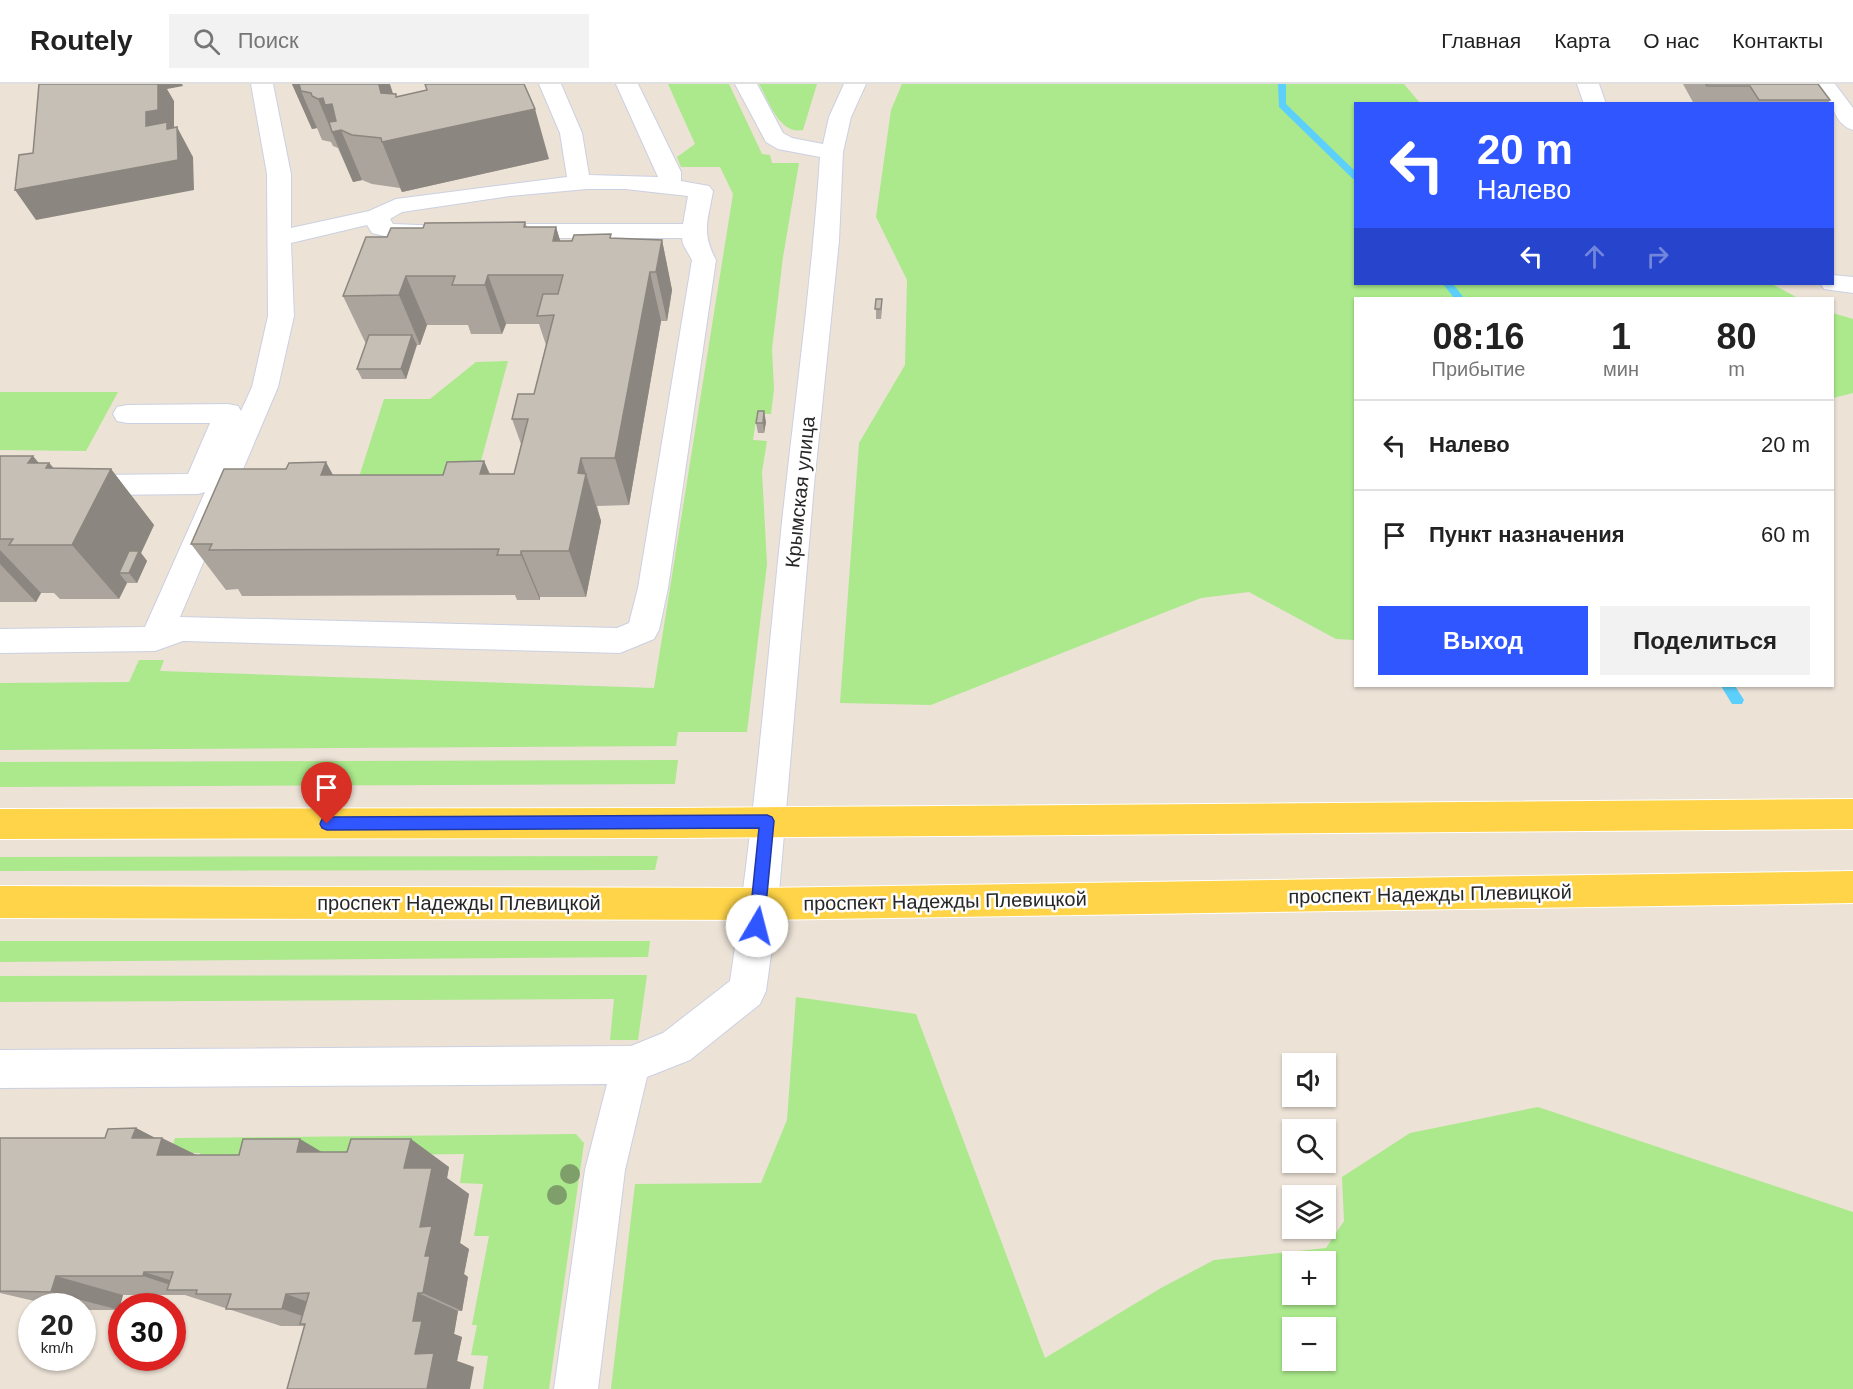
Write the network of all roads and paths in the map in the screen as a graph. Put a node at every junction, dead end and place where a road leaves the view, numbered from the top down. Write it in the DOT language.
graph roads {
  1 [pos="262,84"];
  2 [pos="550,84"];
  3 [pos="627,84"];
  4 [pos="746,84"];
  5 [pos="855,84"];
  6 [pos="1588,84"];
  7 [pos="1824,84"];
  8 [pos="1595,102"];
  9 [pos="1853,123"];
  10 [pos="832,152"];
  11 [pos="579,182"];
  12 [pos="670,184"];
  13 [pos="377,216"];
  14 [pos="693,231"];
  15 [pos="279,238"];
  16 [pos="1834,283"];
  17 [pos="1853,285"];
  18 [pos="127,414"];
  19 [pos="0,486"];
  20 [pos="155,639"];
  21 [pos="0,640"];
  22 [pos="1853,814"];
  23 [pos="767,821"];
  24 [pos="0,824"];
  25 [pos="1853,887"];
  26 [pos="0,902"];
  27 [pos="760,904"];
  28 [pos="631,1065"];
  29 [pos="0,1069"];
  30 [pos="576,1389"];
  1 -- 15 [label="street"];
  2 -- 11 [label="street"];
  3 -- 12 [label="street"];
  4 -- 10 [label="street"];
  5 -- 10 [label="street, Крымская улица"];
  6 -- 8 [label="street"];
  7 -- 9 [label="street"];
  10 -- 23 [label="street, Крымская улица"];
  11 -- 12 [label="street"];
  11 -- 13 [label="street"];
  12 -- 14 [label="street"];
  13 -- 14 [label="street"];
  13 -- 15 [label="street"];
  14 -- 20 [label="street"];
  15 -- 20 [label="street"];
  16 -- 17 [label="street"];
  18 -- 19 [label="street"];
  20 -- 21 [label="street"];
  22 -- 23 [label="main road"];
  23 -- 24 [label="main road"];
  23 -- 27 [label="street, Крымская улица"];
  25 -- 27 [label="main road, проспект Надежды Плевицкой"];
  26 -- 27 [label="main road, проспект Надежды Плевицкой"];
  27 -- 28 [label="street, Крымская улица"];
  28 -- 29 [label="street"];
  28 -- 30 [label="street"];
}
